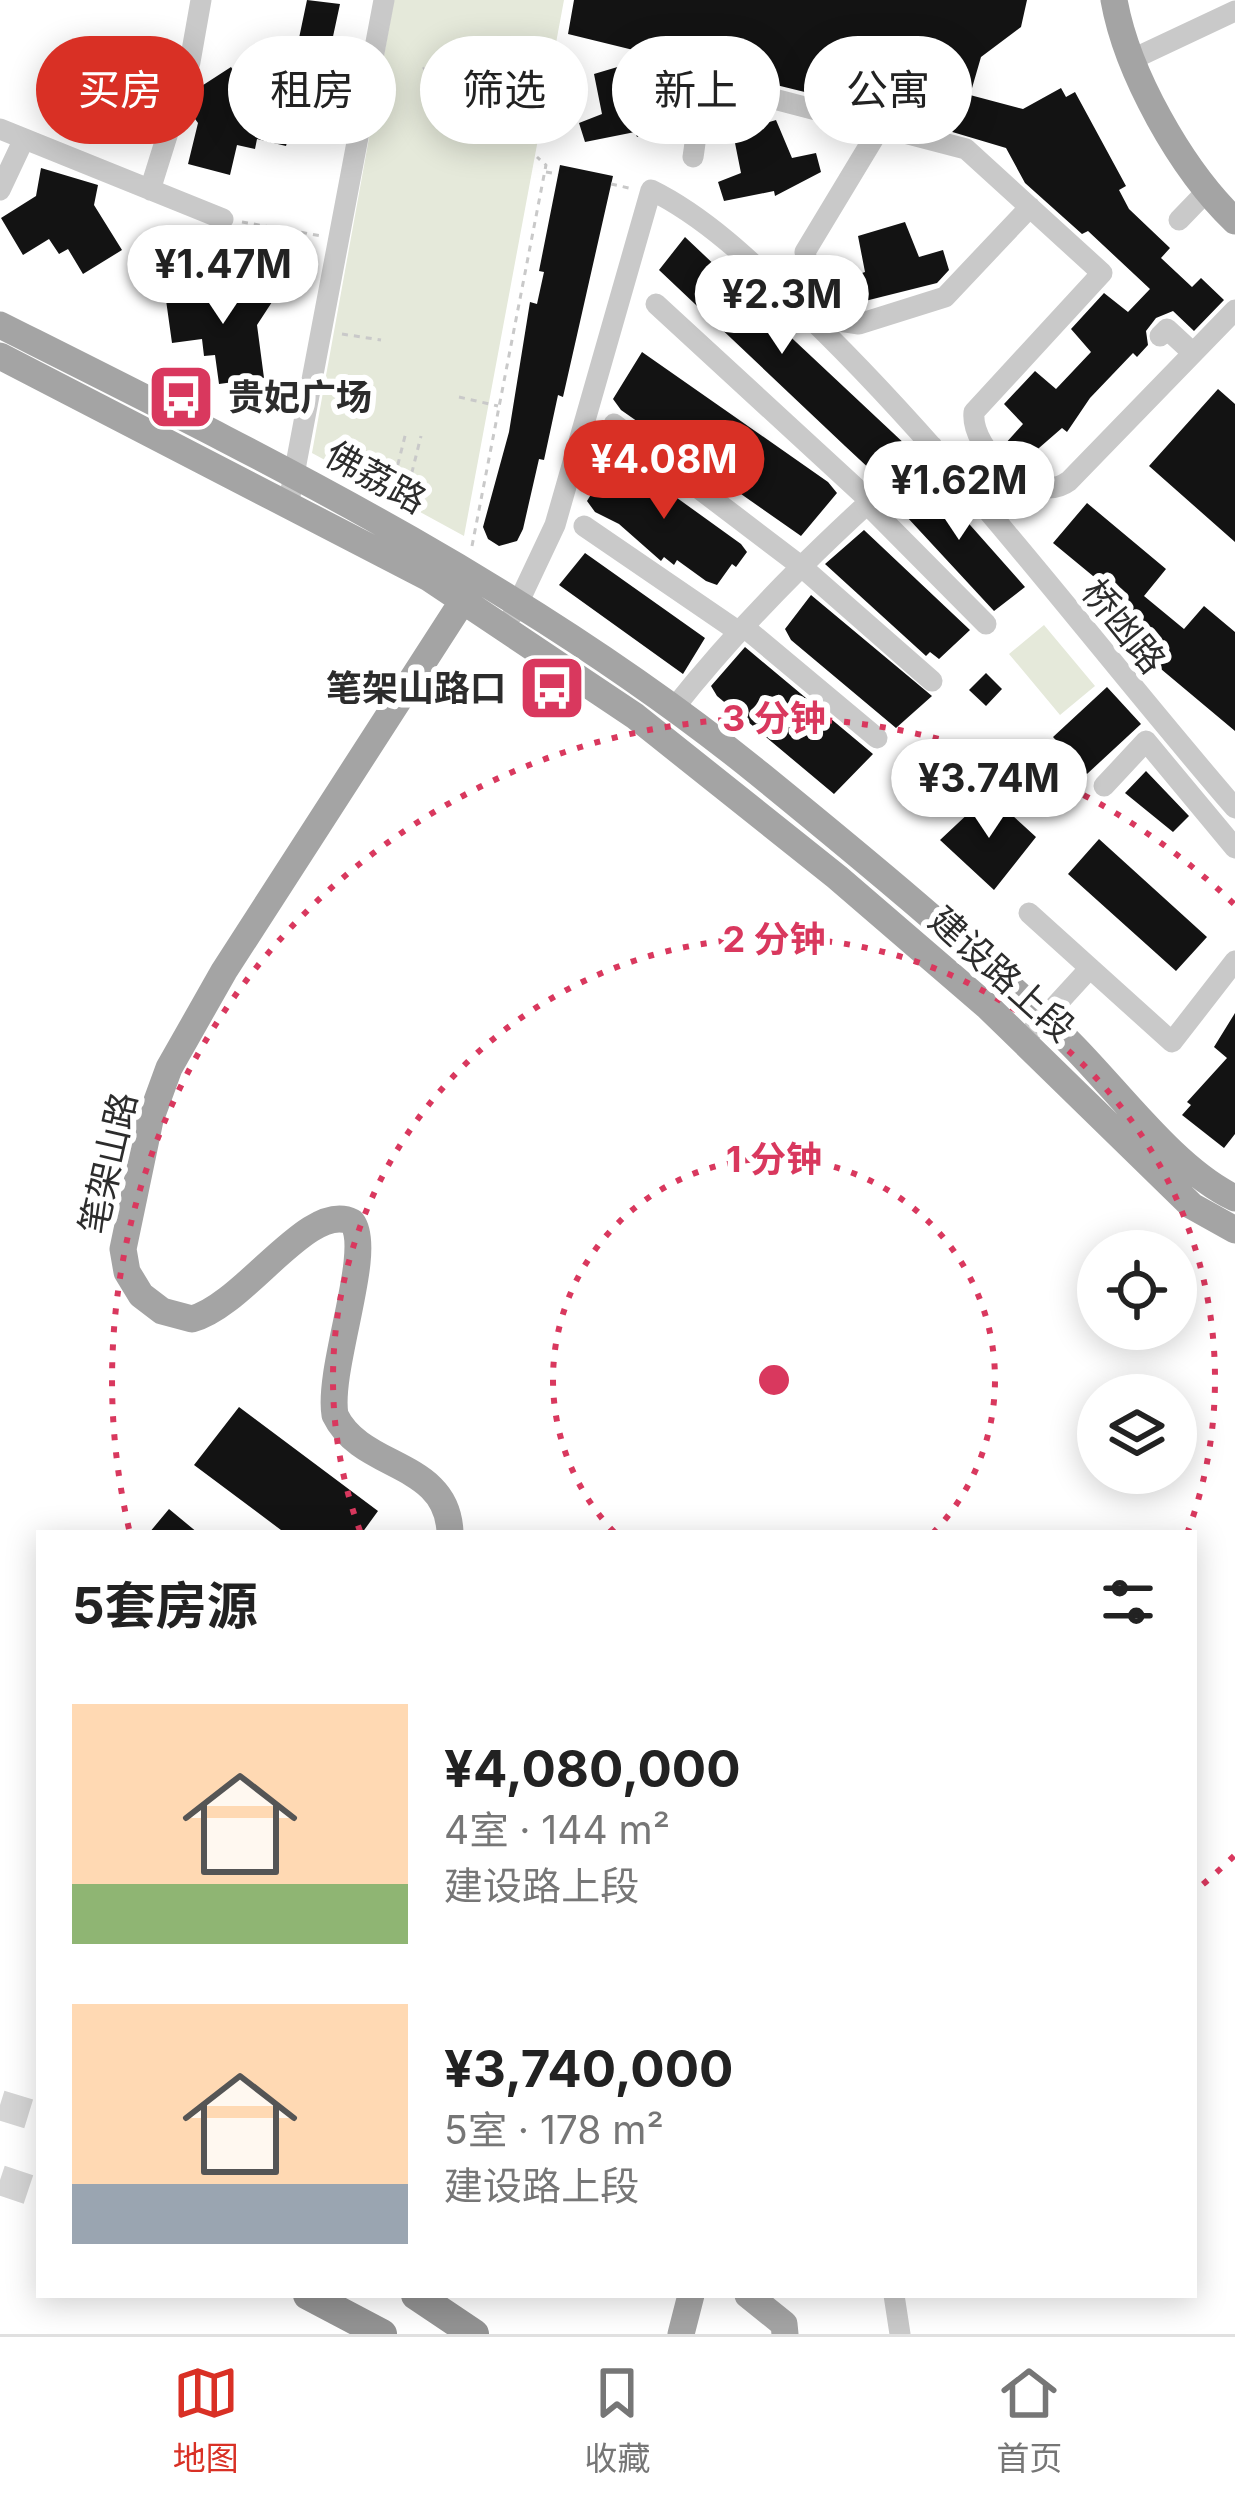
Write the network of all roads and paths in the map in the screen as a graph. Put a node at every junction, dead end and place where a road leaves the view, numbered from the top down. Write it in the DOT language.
graph roads {
  1 [pos="201,0"];
  2 [pos="384,0"];
  3 [pos="1114,0"];
  4 [pos="1134,0"];
  5 [pos="1235,11"];
  6 [pos="1135,58"];
  7 [pos="804,112"];
  8 [pos="0,128"];
  9 [pos="24,139"];
  10 [pos="870,144"];
  11 [pos="936,144"];
  12 [pos="693,157"];
  13 [pos="537,158"];
  14 [pos="544,172"];
  15 [pos="558,175"];
  16 [pos="0,190"];
  17 [pos="150,190"];
  18 [pos="1206,192"];
  19 [pos="1030,208"];
  20 [pos="223,219"];
  21 [pos="1179,220"];
  22 [pos="1235,221"];
  23 [pos="338,239"];
  24 [pos="656,304"];
  25 [pos="1235,310"];
  26 [pos="0,325"];
  27 [pos="321,330"];
  28 [pos="503,335"];
  29 [pos="1160,336"];
  30 [pos="512,337"];
  31 [pos="381,340"];
  32 [pos="1192,353"];
  33 [pos="0,356"];
  34 [pos="459,397"];
  35 [pos="499,406"];
  36 [pos="614,424"];
  37 [pos="406,432"];
  38 [pos="421,436"];
  39 [pos="932,446"];
  40 [pos="294,472"];
  41 [pos="389,500"];
  42 [pos="289,501"];
  43 [pos="867,502"];
  44 [pos="403,508"];
  45 [pos="584,526"];
  46 [pos="472,546"];
  47 [pos="802,567"];
  48 [pos="472,587"];
  49 [pos="513,614"];
  50 [pos="986,624"];
  51 [pos="742,630"];
  52 [pos="932,681"];
  53 [pos="674,708"];
  54 [pos="877,738"];
  55 [pos="1104,785"];
  56 [pos="1235,808"];
  57 [pos="1235,848"];
  58 [pos="1029,913"];
  59 [pos="1235,961"];
  60 [pos="1090,968"];
  61 [pos="1044,1018"];
  62 [pos="1024,1040"];
  63 [pos="1235,1198"];
  64 [pos="1235,1230"];
  65 [pos="450,1530"];
  66 [pos="314,2298"];
  67 [pos="420,2298"];
  68 [pos="690,2298"];
  69 [pos="752,2298"];
  70 [pos="894,2298"];
  71 [pos="382,2334"];
  72 [pos="474,2334"];
  73 [pos="682,2334"];
  74 [pos="785,2334"];
  75 [pos="899,2334"];
  1 -- 17 [label="street"];
  2 -- 23 [label="street"];
  3 -- 6 [label="main road"];
  4 -- 6 [label="main road"];
  5 -- 6 [label="street"];
  6 -- 18 [label="main road"];
  7 -- 12 [label="street"];
  8 -- 9 [label="street"];
  9 -- 16 [label="street"];
  9 -- 17 [label="street"];
  10 -- 19 [label="street"];
  11 -- 19 [label="street"];
  13 -- 14 [label="path"];
  14 -- 15 [label="path"];
  14 -- 30 [label="path"];
  17 -- 20 [label="street"];
  18 -- 21 [label="street"];
  18 -- 22 [label="main road"];
  19 -- 32 [label="street"];
  20 -- 23 [label="path"];
  23 -- 27 [label="street"];
  24 -- 43 [label="street"];
  25 -- 32 [label="street"];
  26 -- 40 [label="main road, 佛荔路"];
  27 -- 31 [label="path"];
  27 -- 40 [label="street"];
  28 -- 30 [label="path"];
  29 -- 32 [label="street"];
  30 -- 35 [label="path"];
  33 -- 42 [label="main road, 佛荔路"];
  34 -- 35 [label="path"];
  35 -- 46 [label="path"];
  36 -- 47 [label="street"];
  37 -- 41 [label="path"];
  38 -- 44 [label="path"];
  39 -- 43 [label="street"];
  39 -- 49 [label="street, 桥凼路"];
  39 -- 56 [label="street, 桥凼路"];
  40 -- 42 [label="street"];
  40 -- 48 [label="main road, 佛荔路"];
  42 -- 48 [label="main road, 佛荔路"];
  43 -- 47 [label="street"];
  43 -- 50 [label="street"];
  45 -- 51 [label="street"];
  47 -- 51 [label="street"];
  47 -- 52 [label="street"];
  48 -- 49 [label="main road, 佛荔路"];
  48 -- 65 [label="main road, 笔架山路"];
  49 -- 53 [label="main road, 建设路上段"];
  49 -- 62 [label="main road, 建设路上段"];
  51 -- 53 [label="street"];
  51 -- 54 [label="street"];
  53 -- 61 [label="main road, 建设路上段"];
  55 -- 57 [label="street"];
  58 -- 60 [label="street"];
  59 -- 60 [label="street"];
  60 -- 61 [label="street"];
  61 -- 62 [label="street"];
  61 -- 63 [label="main road, 建设路上段"];
  62 -- 64 [label="main road, 建设路上段"];
  66 -- 71 [label="highway"];
  67 -- 72 [label="highway"];
  68 -- 73 [label="main road"];
  69 -- 74 [label="main road"];
  70 -- 75 [label="street"];
}
